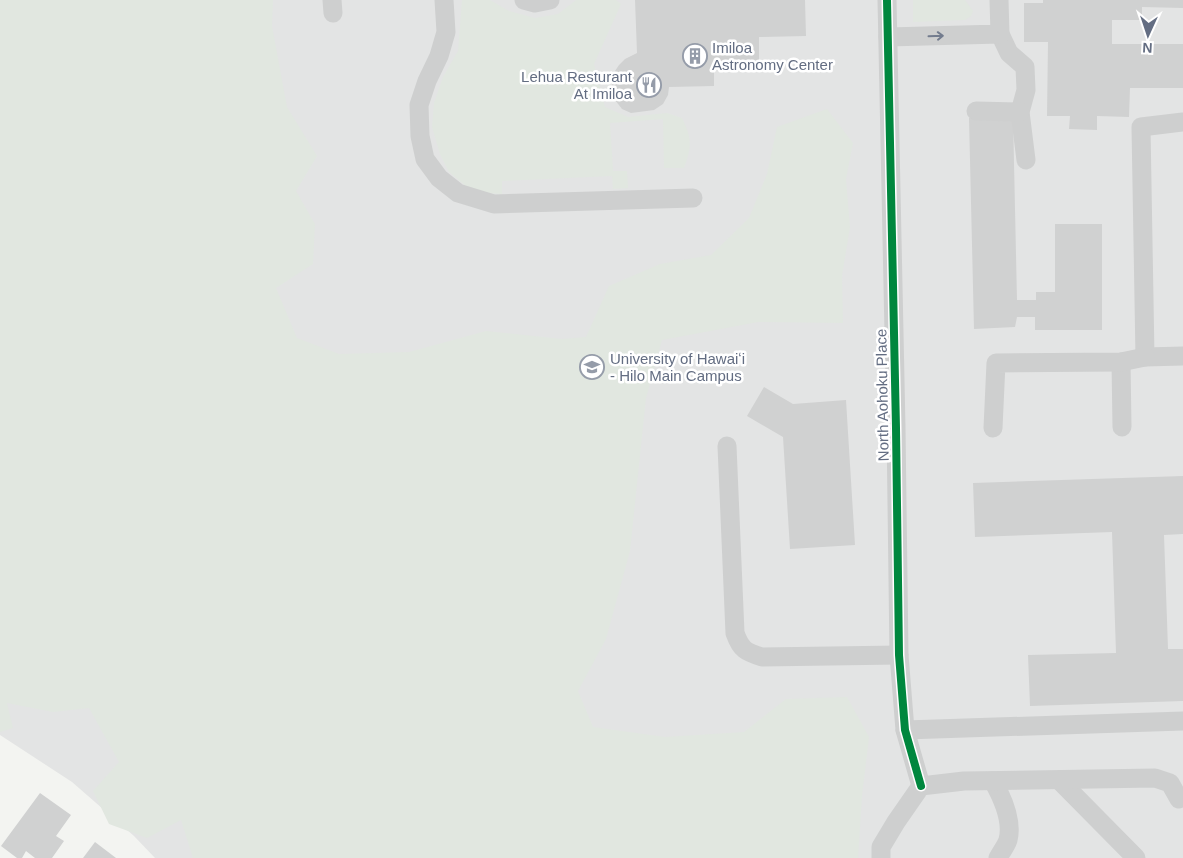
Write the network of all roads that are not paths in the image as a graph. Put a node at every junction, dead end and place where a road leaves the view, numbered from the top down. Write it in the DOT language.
graph roads {
  1 [pos="444,0"];
  2 [pos="524,0"];
  3 [pos="550,0"];
  4 [pos="887,0"];
  5 [pos="999,0"];
  6 [pos="1000,34"];
  7 [pos="888,37"];
  8 [pos="976,111"];
  9 [pos="1020,112"];
  10 [pos="1183,122"];
  11 [pos="1026,160"];
  12 [pos="693,198"];
  13 [pos="1183,356"];
  14 [pos="1145,357"];
  15 [pos="1121,362"];
  16 [pos="1122,427"];
  17 [pos="993,428"];
  18 [pos="727,446"];
  19 [pos="899,655"];
  20 [pos="1183,722"];
  21 [pos="905,730"];
  22 [pos="1059,780"];
  23 [pos="993,781"];
  24 [pos="921,786"];
  25 [pos="1179,799"];
  26 [pos="881,858"];
  27 [pos="998,858"];
  28 [pos="1136,858"];
  1 -- 12 [label="street"];
  2 -- 3 [label="street"];
  4 -- 7 [label="street, North Aohoku Place"];
  5 -- 6 [label="street"];
  7 -- 6 [label="street, one-way"];
  6 -- 9 [label="street"];
  7 -- 19 [label="street, North Aohoku Place"];
  8 -- 9 [label="street"];
  9 -- 11 [label="street"];
  10 -- 14 [label="street"];
  13 -- 14 [label="street"];
  14 -- 15 [label="street"];
  15 -- 16 [label="street"];
  15 -- 17 [label="street"];
  18 -- 19 [label="street"];
  19 -- 21 [label="street, North Aohoku Place"];
  20 -- 21 [label="street"];
  21 -- 24 [label="street, North Aohoku Place"];
  22 -- 23 [label="street"];
  22 -- 25 [label="street"];
  22 -- 28 [label="street"];
  23 -- 24 [label="street"];
  23 -- 27 [label="street"];
  24 -- 26 [label="street"];
}
